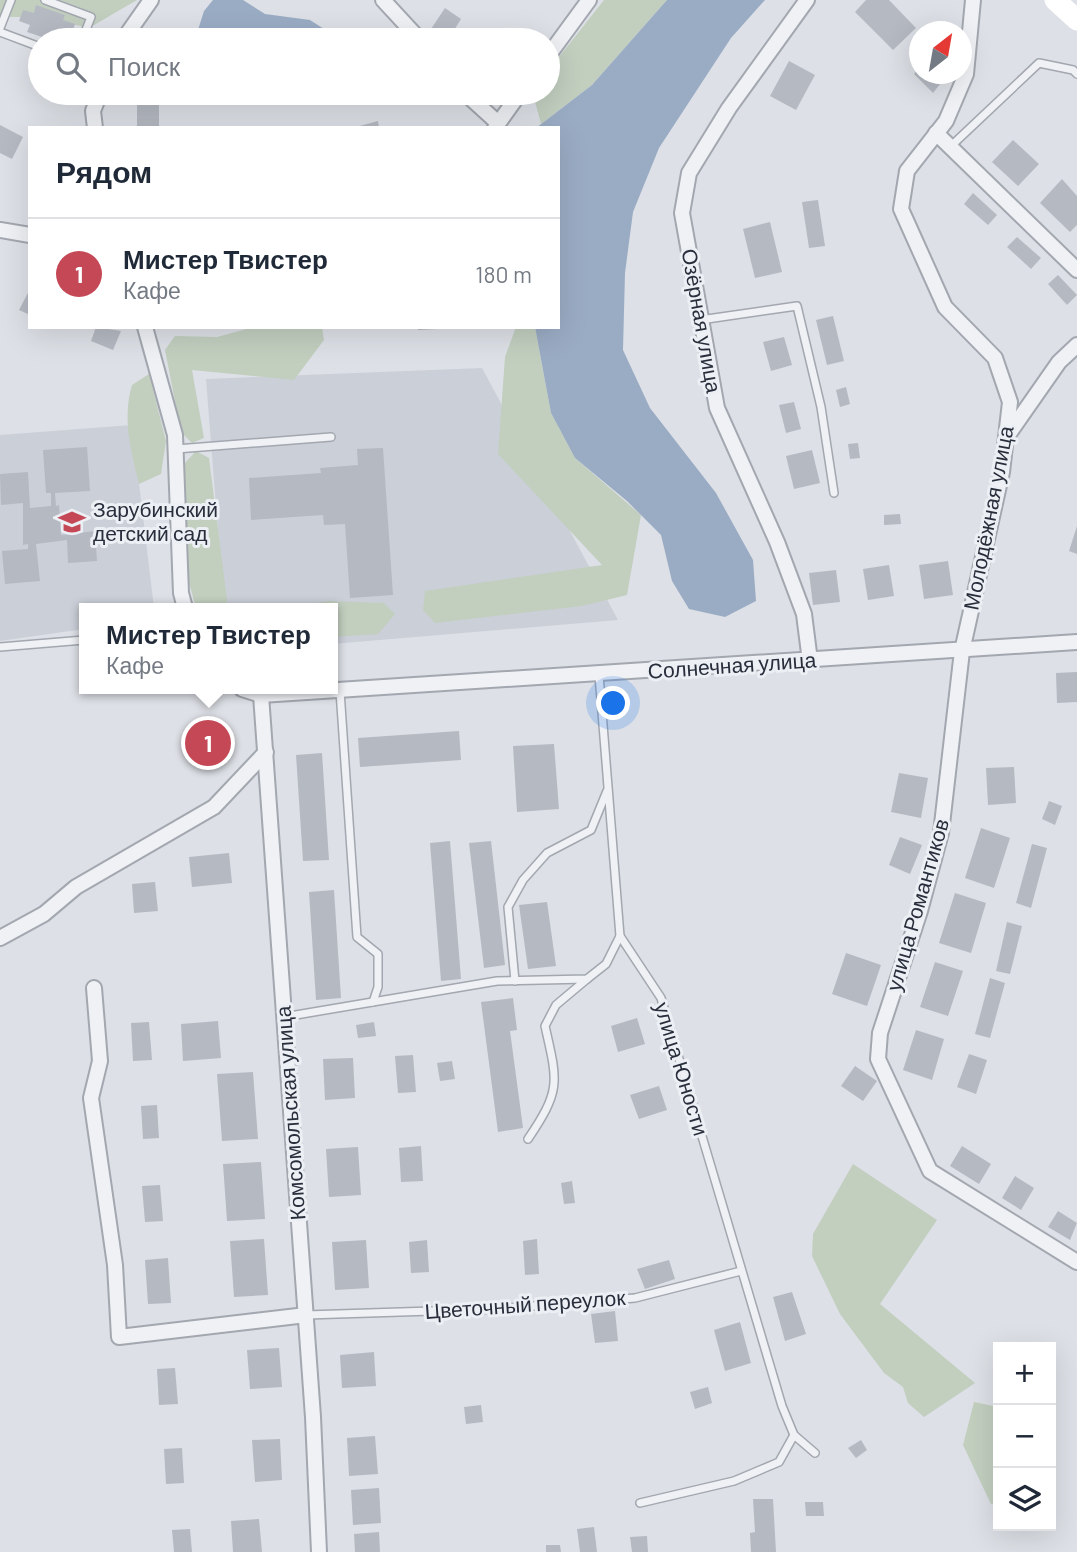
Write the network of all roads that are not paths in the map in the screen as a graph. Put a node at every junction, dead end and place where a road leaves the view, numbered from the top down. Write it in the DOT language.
graph roads {
  1 [pos="10,0"];
  2 [pos="45,0"];
  3 [pos="151,0"];
  4 [pos="383,0"];
  5 [pos="589,0"];
  6 [pos="807,0"];
  7 [pos="973,0"];
  8 [pos="1055,0"];
  9 [pos="1077,20"];
  10 [pos="87,28"];
  11 [pos="131,28"];
  12 [pos="409,28"];
  13 [pos="0,30"];
  14 [pos="560,40"];
  15 [pos="28,42"];
  16 [pos="1077,74"];
  17 [pos="95,105"];
  18 [pos="476,105"];
  19 [pos="511,105"];
  20 [pos="95,126"];
  21 [pos="496,126"];
  22 [pos="936,133"];
  23 [pos="950,147"];
  24 [pos="0,230"];
  25 [pos="28,235"];
  26 [pos="1077,270"];
  27 [pos="699,320"];
  28 [pos="146,329"];
  29 [pos="1077,345"];
  30 [pos="331,437"];
  31 [pos="1006,438"];
  32 [pos="175,449"];
  33 [pos="834,493"];
  34 [pos="184,603"];
  35 [pos="79,640"];
  36 [pos="1077,642"];
  37 [pos="0,647"];
  38 [pos="962,651"];
  39 [pos="810,661"];
  40 [pos="599,675"];
  41 [pos="340,691"];
  42 [pos="258,694"];
  43 [pos="281,694"];
  44 [pos="261,695"];
  45 [pos="265,752"];
  46 [pos="608,788"];
  47 [pos="620,936"];
  48 [pos="0,938"];
  49 [pos="587,979"];
  50 [pos="515,981"];
  51 [pos="94,988"];
  52 [pos="373,1002"];
  53 [pos="284,1017"];
  54 [pos="528,1139"];
  55 [pos="1077,1262"];
  56 [pos="741,1271"];
  57 [pos="306,1315"];
  58 [pos="794,1435"];
  59 [pos="815,1453"];
  60 [pos="640,1503"];
  61 [pos="319,1552"];
  1 -- 13 [label="lane"];
  2 -- 10 [label="lane"];
  3 -- 11 [label="street"];
  4 -- 12 [label="street"];
  5 -- 14 [label="street"];
  6 -- 27 [label="street, Озёрная улица"];
  7 -- 22 [label="street, Молодёжная улица"];
  8 -- 9 [label="main road"];
  13 -- 15 [label="lane"];
  16 -- 23 [label="lane"];
  17 -- 20 [label="street"];
  18 -- 21 [label="street"];
  19 -- 21 [label="street"];
  22 -- 23 [label="street"];
  22 -- 31 [label="street, Молодёжная улица"];
  23 -- 26 [label="street"];
  24 -- 25 [label="street"];
  27 -- 33 [label="lane"];
  27 -- 39 [label="street, Озёрная улица"];
  28 -- 32 [label="street"];
  29 -- 31 [label="street"];
  30 -- 32 [label="lane"];
  31 -- 38 [label="street, Молодёжная улица"];
  32 -- 34 [label="street"];
  35 -- 37 [label="lane"];
  36 -- 38 [label="street, Солнечная улица"];
  38 -- 39 [label="street, Солнечная улица"];
  38 -- 55 [label="street, улица Романтиков"];
  39 -- 40 [label="street, Солнечная улица"];
  40 -- 41 [label="street, Солнечная улица"];
  40 -- 46 [label="lane, улица Юности"];
  41 -- 52 [label="lane"];
  42 -- 44 [label="street"];
  43 -- 44 [label="street, Солнечная улица"];
  44 -- 45 [label="street, Комсомольская улица"];
  45 -- 48 [label="street"];
  45 -- 53 [label="street, Комсомольская улица"];
  46 -- 47 [label="lane, улица Юности"];
  46 -- 50 [label="lane"];
  47 -- 49 [label="lane"];
  47 -- 56 [label="lane, улица Юности"];
  49 -- 50 [label="lane"];
  49 -- 54 [label="lane"];
  50 -- 52 [label="lane"];
  51 -- 57 [label="street"];
  52 -- 53 [label="lane"];
  53 -- 57 [label="street, Комсомольская улица"];
  56 -- 57 [label="lane, Цветочный переулок"];
  56 -- 58 [label="lane, улица Юности"];
  57 -- 61 [label="street, Комсомольская улица"];
  58 -- 59 [label="lane, улица Юности"];
  58 -- 60 [label="lane"];
}
